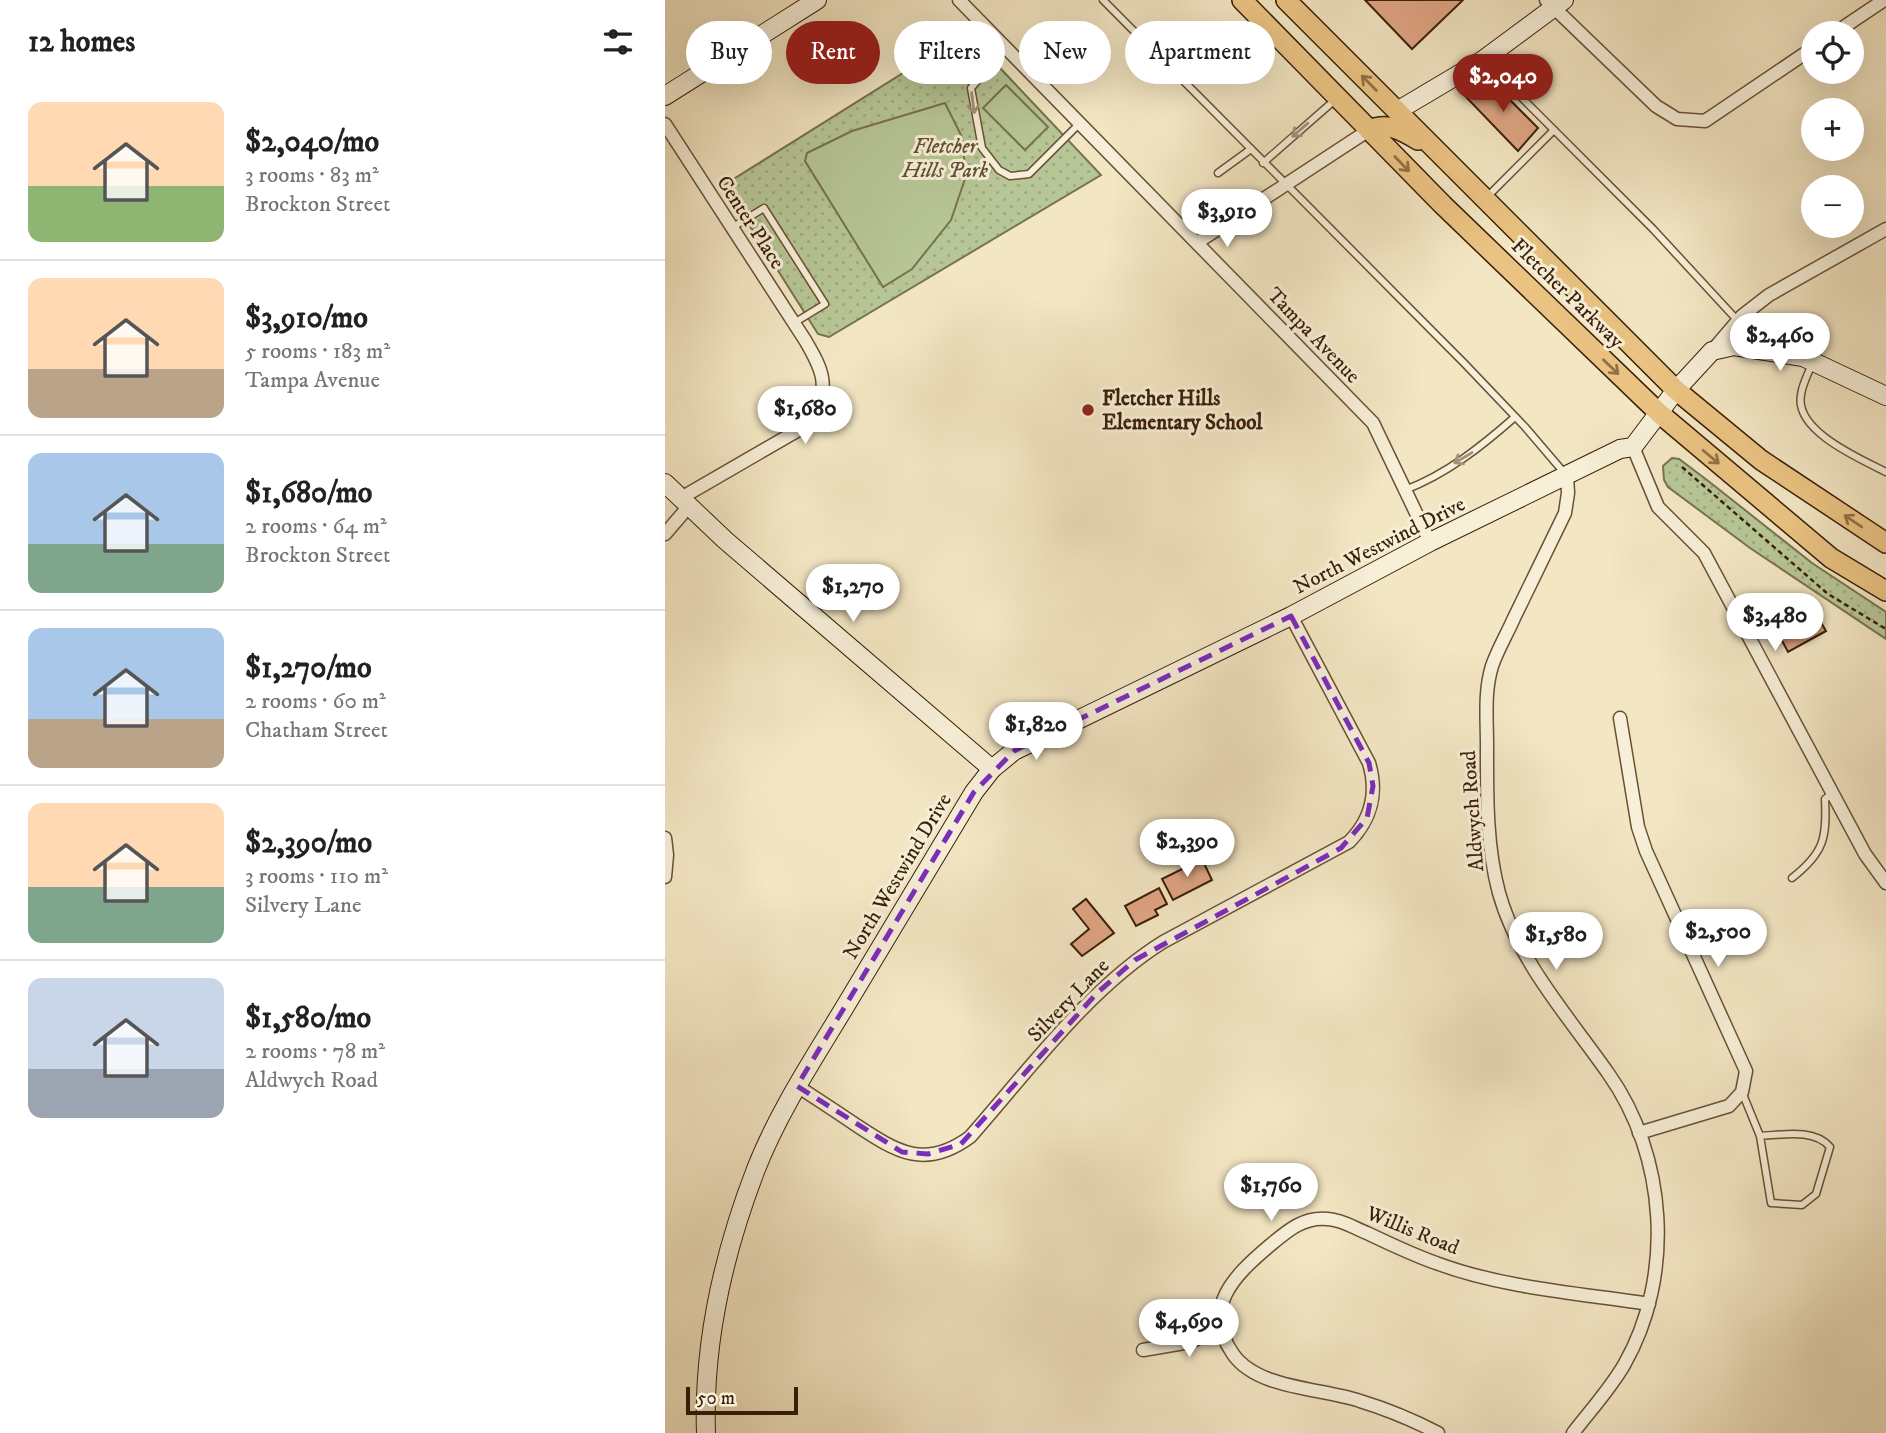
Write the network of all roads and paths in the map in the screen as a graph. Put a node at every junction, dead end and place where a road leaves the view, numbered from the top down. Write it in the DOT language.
graph roads {
  1 [pos="817,0"];
  2 [pos="959,0"];
  3 [pos="1103,0"];
  4 [pos="1242,0"];
  5 [pos="1884,0"];
  6 [pos="1290,1"];
  7 [pos="1554,2"];
  8 [pos="1853,21"];
  9 [pos="1006,48"];
  10 [pos="1801,56"];
  11 [pos="1483,60"];
  12 [pos="665,96"];
  13 [pos="1338,97"];
  14 [pos="1397,111"];
  15 [pos="1080,123"];
  16 [pos="665,124"];
  17 [pos="1369,130"];
  18 [pos="1554,130"];
  19 [pos="1435,148"];
  20 [pos="1251,149"];
  21 [pos="1263,163"];
  22 [pos="1218,173"];
  23 [pos="1285,185"];
  24 [pos="1485,199"];
  25 [pos="732,228"];
  26 [pos="1886,229"];
  27 [pos="1198,242"];
  28 [pos="1738,321"];
  29 [pos="794,323"];
  30 [pos="1712,351"];
  31 [pos="1813,362"];
  32 [pos="1676,390"];
  33 [pos="1886,396"];
  34 [pos="1659,413"];
  35 [pos="1515,417"];
  36 [pos="1633,447"];
  37 [pos="1682,467"];
  38 [pos="1886,472"];
  39 [pos="1567,476"];
  40 [pos="665,483"];
  41 [pos="1405,490"];
  42 [pos="685,502"];
  43 [pos="665,534"];
  44 [pos="1430,542"];
  45 [pos="1886,543"];
  46 [pos="1886,591"];
  47 [pos="1291,616"];
  48 [pos="1886,629"];
  49 [pos="1620,718"];
  50 [pos="992,769"];
  51 [pos="1833,793"];
  52 [pos="665,838"];
  53 [pos="665,877"];
  54 [pos="1792,878"];
  55 [pos="1886,883"];
  56 [pos="797,1086"];
  57 [pos="1742,1093"];
  58 [pos="1639,1133"];
  59 [pos="1760,1136"];
  60 [pos="1649,1304"];
  61 [pos="1222,1327"];
  62 [pos="1143,1350"];
  63 [pos="706,1433"];
  64 [pos="1438,1433"];
  65 [pos="1573,1433"];
  1 -- 12 [label="street"];
  2 -- 9 [label="street, Tampa Avenue"];
  3 -- 20 [label="lane"];
  4 -- 13 [label="main road, Fletcher Parkway"];
  5 -- 8 [label="street"];
  14 -- 6 [label="main road, Fletcher Parkway, one-way"];
  7 -- 10 [label="street"];
  7 -- 11 [label="street"];
  9 -- 15 [label="street, Tampa Avenue"];
  9 -- 15 [label="lane, one-way"];
  11 -- 14 [label="street"];
  11 -- 18 [label="lane"];
  13 -- 14 [label="main road"];
  13 -- 17 [label="main road, Fletcher Parkway"];
  13 -- 21 [label="lane, one-way"];
  14 -- 19 [label="main road, Fletcher Parkway"];
  15 -- 27 [label="street, Tampa Avenue"];
  16 -- 25 [label="street, Center Place"];
  17 -- 19 [label="main road"];
  17 -- 23 [label="street"];
  17 -- 34 [label="main road, Fletcher Parkway, one-way"];
  18 -- 24 [label="lane"];
  18 -- 28 [label="lane"];
  19 -- 24 [label="main road, Fletcher Parkway"];
  20 -- 21 [label="lane"];
  20 -- 22 [label="lane"];
  21 -- 23 [label="lane"];
  23 -- 27 [label="street"];
  23 -- 35 [label="lane"];
  24 -- 32 [label="main road, Fletcher Parkway"];
  25 -- 29 [label="street, Center Place"];
  25 -- 29 [label="lane"];
  26 -- 28 [label="street"];
  27 -- 41 [label="street, Tampa Avenue"];
  28 -- 30 [label="street"];
  29 -- 42 [label="street, Center Place"];
  30 -- 31 [label="street"];
  30 -- 32 [label="street"];
  31 -- 33 [label="street"];
  31 -- 38 [label="lane"];
  32 -- 34 [label="street"];
  45 -- 32 [label="main road, Fletcher Parkway, one-way"];
  34 -- 36 [label="street"];
  34 -- 46 [label="main road, Fletcher Parkway, one-way"];
  35 -- 39 [label="lane"];
  35 -- 41 [label="lane, one-way"];
  36 -- 39 [label="street, North Westwind Drive"];
  36 -- 51 [label="street"];
  37 -- 48 [label="path"];
  39 -- 44 [label="street, North Westwind Drive"];
  39 -- 58 [label="street, Aldwych Road"];
  40 -- 42 [label="street"];
  41 -- 44 [label="street, Tampa Avenue"];
  42 -- 43 [label="street, Center Place"];
  42 -- 50 [label="street"];
  44 -- 47 [label="street, North Westwind Drive"];
  47 -- 50 [label="street, North Westwind Drive"];
  47 -- 56 [label="street, Silvery Lane"];
  49 -- 57 [label="street"];
  50 -- 56 [label="street, North Westwind Drive"];
  51 -- 54 [label="lane"];
  51 -- 55 [label="street"];
  52 -- 53 [label="street"];
  56 -- 63 [label="street, North Westwind Drive"];
  57 -- 58 [label="street"];
  57 -- 59 [label="lane"];
  58 -- 60 [label="street, Aldwych Road"];
  59 -- 59 [label="lane"];
  60 -- 61 [label="street, Willis Road"];
  60 -- 65 [label="street, Aldwych Road"];
  61 -- 62 [label="street"];
  61 -- 64 [label="street"];
}
